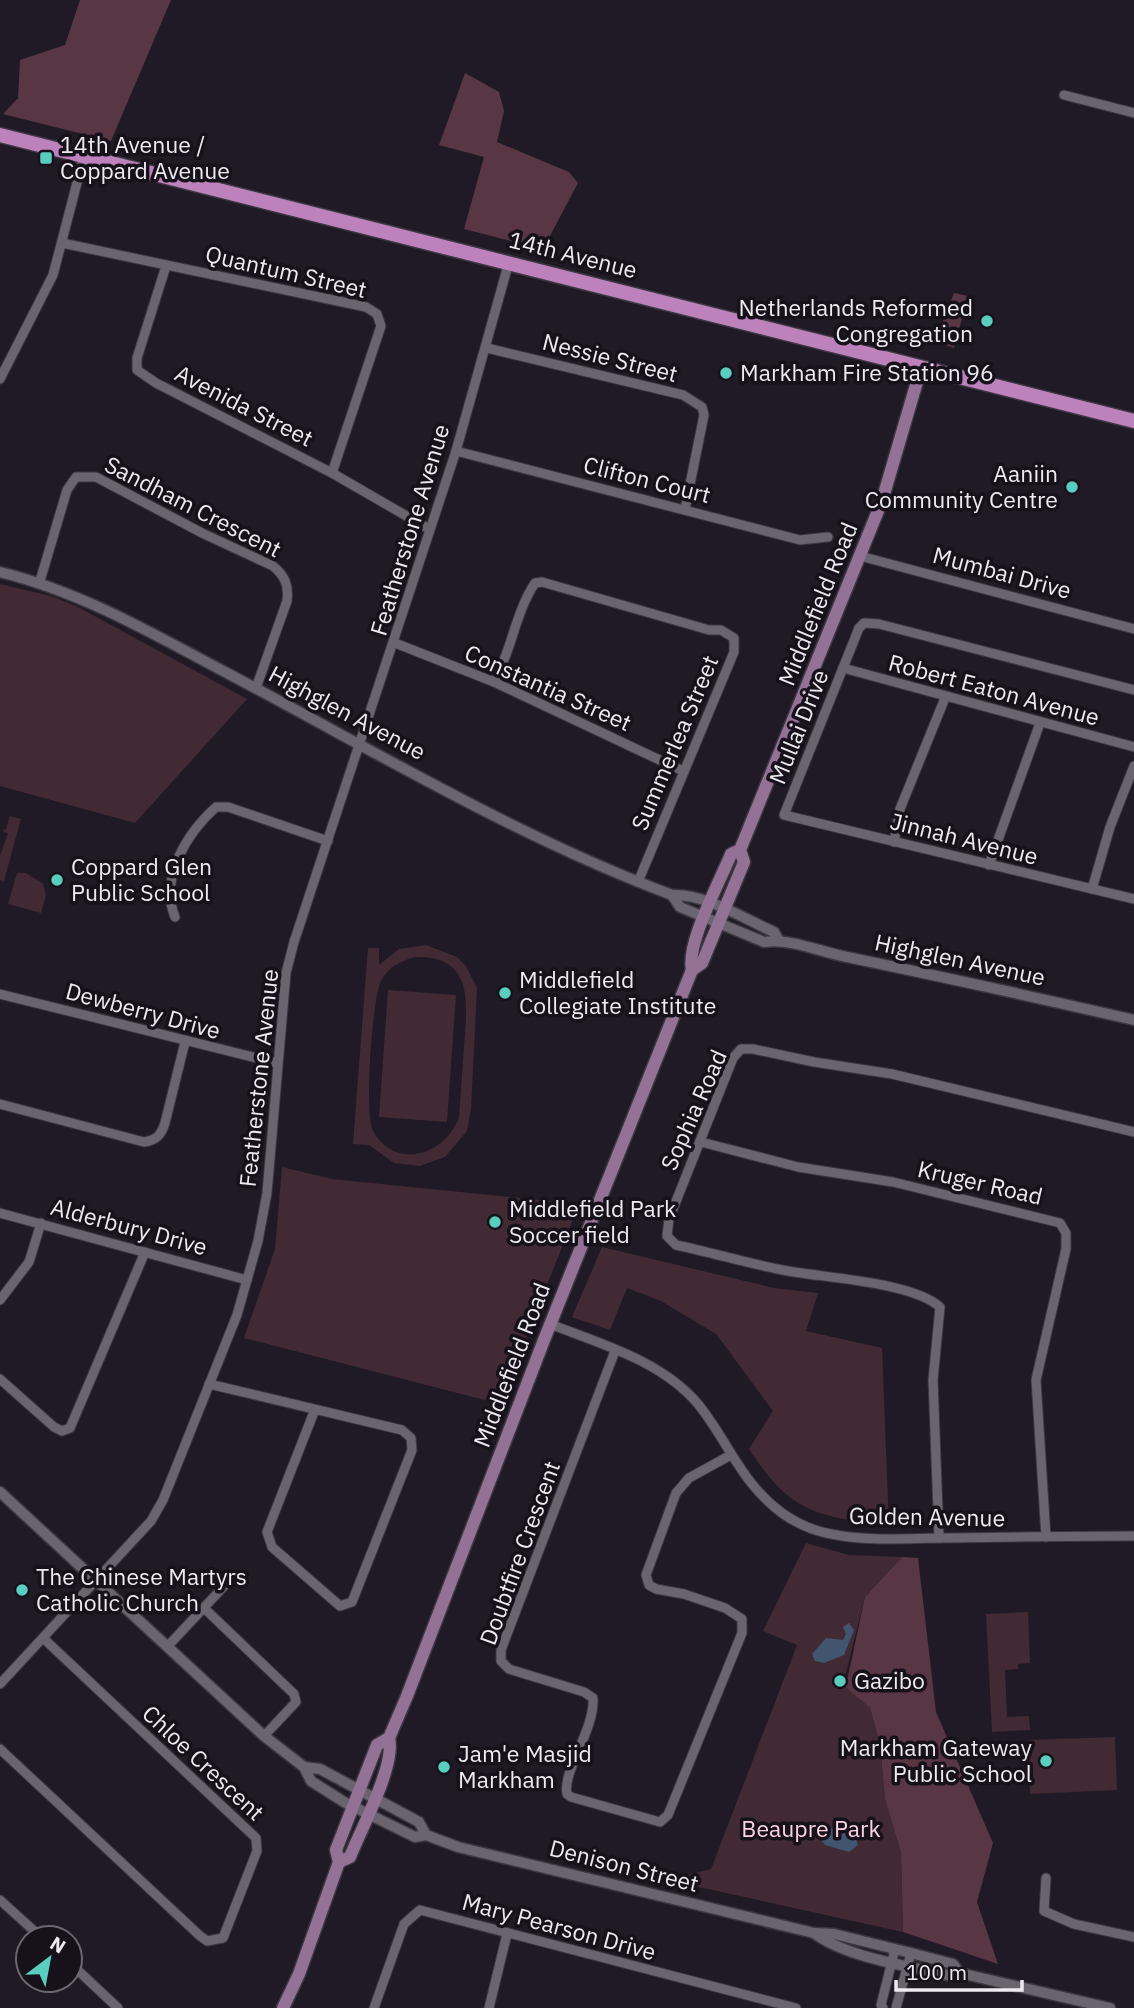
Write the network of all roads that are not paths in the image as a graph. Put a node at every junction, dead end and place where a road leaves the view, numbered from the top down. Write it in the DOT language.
graph roads {
  1 [pos="1064,95"];
  2 [pos="1134,113"];
  3 [pos="0,135"];
  4 [pos="84,156"];
  5 [pos="62,243"];
  6 [pos="509,262"];
  7 [pos="166,266"];
  8 [pos="487,348"];
  9 [pos="921,368"];
  10 [pos="0,379"];
  11 [pos="1134,421"];
  12 [pos="456,451"];
  13 [pos="332,473"];
  14 [pos="685,509"];
  15 [pos="429,529"];
  16 [pos="828,537"];
  17 [pos="860,556"];
  18 [pos="0,572"];
  19 [pos="40,582"];
  20 [pos="1134,629"];
  21 [pos="395,643"];
  22 [pos="843,668"];
  23 [pos="494,682"];
  24 [pos="256,688"];
  25 [pos="1134,691"];
  26 [pos="945,698"];
  27 [pos="1040,723"];
  28 [pos="362,744"];
  29 [pos="1134,747"];
  30 [pos="1134,766"];
  31 [pos="683,771"];
  32 [pos="784,815"];
  33 [pos="328,841"];
  34 [pos="894,842"];
  35 [pos="740,850"];
  36 [pos="989,865"];
  37 [pos="638,882"];
  38 [pos="1092,889"];
  39 [pos="672,895"];
  40 [pos="1134,900"];
  41 [pos="711,904"];
  42 [pos="723,910"];
  43 [pos="174,916"];
  44 [pos="711,921"];
  45 [pos="778,939"];
  46 [pos="0,994"];
  47 [pos="1134,1020"];
  48 [pos="185,1042"];
  49 [pos="277,1063"];
  50 [pos="0,1104"];
  51 [pos="1134,1132"];
  52 [pos="701,1142"];
  53 [pos="0,1213"];
  54 [pos="41,1223"];
  55 [pos="145,1252"];
  56 [pos="247,1280"];
  57 [pos="0,1300"];
  58 [pos="550,1324"];
  59 [pos="615,1351"];
  60 [pos="0,1379"];
  61 [pos="209,1384"];
  62 [pos="314,1412"];
  63 [pos="729,1455"];
  64 [pos="0,1492"];
  65 [pos="1134,1536"];
  66 [pos="1046,1537"];
  67 [pos="939,1538"];
  68 [pos="97,1582"];
  69 [pos="226,1584"];
  70 [pos="204,1608"];
  71 [pos="43,1638"];
  72 [pos="167,1647"];
  73 [pos="0,1684"];
  74 [pos="264,1736"];
  75 [pos="389,1738"];
  76 [pos="0,1749"];
  77 [pos="304,1767"];
  78 [pos="359,1792"];
  79 [pos="373,1800"];
  80 [pos="353,1807"];
  81 [pos="368,1814"];
  82 [pos="426,1835"];
  83 [pos="339,1862"];
  84 [pos="1046,1878"];
  85 [pos="0,1900"];
  86 [pos="27,1924"];
  87 [pos="814,1933"];
  88 [pos="507,1934"];
  89 [pos="1134,1937"];
  90 [pos="895,1949"];
  91 [pos="911,1952"];
  92 [pos="892,1961"];
  93 [pos="907,1965"];
  94 [pos="960,1973"];
  95 [pos="84,1976"];
  96 [pos="118,2008"];
  97 [pos="282,2008"];
  98 [pos="374,2008"];
  99 [pos="489,2008"];
  100 [pos="796,2008"];
  101 [pos="883,2008"];
  102 [pos="895,2008"];
  103 [pos="1110,2008"];
  1 -- 2 [label="street"];
  3 -- 4 [label="main road, 14th Avenue"];
  4 -- 5 [label="street"];
  4 -- 6 [label="main road, 14th Avenue"];
  5 -- 7 [label="street, Quantum Street"];
  5 -- 10 [label="street"];
  6 -- 8 [label="street, Featherstone Avenue"];
  6 -- 9 [label="main road, 14th Avenue"];
  7 -- 13 [label="street, Avenida Street"];
  7 -- 13 [label="street, Quantum Street"];
  8 -- 12 [label="street, Featherstone Avenue"];
  8 -- 14 [label="street, Nessie Street"];
  9 -- 11 [label="main road, 14th Avenue"];
  9 -- 17 [label="main road, Middlefield Road"];
  12 -- 14 [label="street, Clifton Court"];
  12 -- 15 [label="street, Featherstone Avenue"];
  13 -- 15 [label="street, Avenida Street"];
  14 -- 16 [label="street, Clifton Court"];
  15 -- 21 [label="street, Featherstone Avenue"];
  17 -- 20 [label="street, Mumbai Drive"];
  17 -- 35 [label="main road, Middlefield Road"];
  18 -- 19 [label="street, Highglen Avenue"];
  19 -- 24 [label="street, Highglen Avenue"];
  19 -- 24 [label="street, Sandham Crescent"];
  21 -- 23 [label="street, Constantia Street"];
  21 -- 28 [label="street, Featherstone Avenue"];
  22 -- 25 [label="street, Mullai Drive"];
  22 -- 26 [label="street, Robert Eaton Avenue"];
  22 -- 32 [label="street, Mullai Drive"];
  23 -- 31 [label="street, Constantia Street"];
  23 -- 31 [label="street, Summerlea Street"];
  24 -- 28 [label="street, Highglen Avenue"];
  26 -- 27 [label="street, Robert Eaton Avenue"];
  26 -- 34 [label="street"];
  27 -- 29 [label="street, Robert Eaton Avenue"];
  27 -- 36 [label="street"];
  28 -- 33 [label="street, Featherstone Avenue"];
  28 -- 37 [label="street, Highglen Avenue"];
  30 -- 38 [label="street"];
  31 -- 37 [label="street, Summerlea Street"];
  32 -- 34 [label="street, Jinnah Avenue"];
  33 -- 43 [label="street"];
  33 -- 49 [label="street, Featherstone Avenue"];
  34 -- 36 [label="street, Jinnah Avenue"];
  35 -- 41 [label="main road, Middlefield Road"];
  35 -- 42 [label="main road, Middlefield Road"];
  36 -- 38 [label="street, Jinnah Avenue"];
  37 -- 39 [label="street, Highglen Avenue"];
  38 -- 40 [label="street, Jinnah Avenue"];
  39 -- 41 [label="street, Highglen Avenue"];
  39 -- 44 [label="street, Highglen Avenue"];
  41 -- 42 [label="street, Highglen Avenue"];
  41 -- 44 [label="main road, Middlefield Road"];
  42 -- 44 [label="main road, Middlefield Road"];
  42 -- 45 [label="street, Highglen Avenue"];
  44 -- 45 [label="street, Highglen Avenue"];
  44 -- 58 [label="main road, Middlefield Road"];
  45 -- 47 [label="street, Highglen Avenue"];
  46 -- 48 [label="street, Dewberry Drive"];
  48 -- 49 [label="street, Dewberry Drive"];
  48 -- 50 [label="street"];
  49 -- 56 [label="street, Featherstone Avenue"];
  51 -- 52 [label="street, Sophia Road"];
  52 -- 66 [label="street, Kruger Road"];
  52 -- 67 [label="street, Sophia Road"];
  53 -- 54 [label="street, Alderbury Drive"];
  54 -- 55 [label="street, Alderbury Drive"];
  54 -- 57 [label="street"];
  55 -- 56 [label="street, Alderbury Drive"];
  55 -- 60 [label="street"];
  56 -- 61 [label="street, Featherstone Avenue"];
  58 -- 59 [label="street, Golden Avenue"];
  58 -- 75 [label="main road, Middlefield Road"];
  59 -- 63 [label="street, Golden Avenue"];
  59 -- 63 [label="street, Doubtfire Crescent"];
  61 -- 62 [label="street"];
  61 -- 68 [label="street, Featherstone Avenue"];
  62 -- 62 [label="street"];
  63 -- 67 [label="street, Golden Avenue"];
  64 -- 68 [label="street, Denison Street"];
  65 -- 66 [label="street, Golden Avenue"];
  66 -- 67 [label="street, Golden Avenue"];
  68 -- 71 [label="street, Featherstone Avenue"];
  68 -- 72 [label="street, Denison Street"];
  69 -- 70 [label="street"];
  70 -- 72 [label="street"];
  70 -- 74 [label="street"];
  71 -- 73 [label="street, Featherstone Avenue"];
  71 -- 76 [label="street, Chloe Crescent"];
  72 -- 74 [label="street, Denison Street"];
  74 -- 77 [label="street, Denison Street"];
  75 -- 78 [label="main road, Middlefield Road"];
  75 -- 79 [label="main road, Middlefield Road"];
  77 -- 78 [label="street, Denison Street"];
  77 -- 80 [label="street, Denison Street"];
  78 -- 79 [label="street, Denison Street"];
  78 -- 80 [label="main road, Middlefield Road"];
  79 -- 81 [label="main road, Middlefield Road"];
  79 -- 82 [label="street, Denison Street"];
  80 -- 81 [label="street, Denison Street"];
  80 -- 83 [label="main road, Middlefield Road"];
  81 -- 82 [label="street, Denison Street"];
  81 -- 83 [label="main road, Middlefield Road"];
  82 -- 87 [label="street, Denison Street"];
  83 -- 97 [label="main road, Middlefield Road"];
  84 -- 89 [label="street"];
  85 -- 86 [label="street"];
  87 -- 90 [label="street, Denison Street"];
  87 -- 92 [label="street, Denison Street"];
  88 -- 98 [label="street, Mary Pearson Drive"];
  88 -- 99 [label="street"];
  88 -- 100 [label="street, Mary Pearson Drive"];
  90 -- 91 [label="street, Denison Street"];
  90 -- 92 [label="street"];
  91 -- 93 [label="street"];
  91 -- 94 [label="street, Denison Street"];
  92 -- 93 [label="street, Denison Street"];
  92 -- 101 [label="street"];
  93 -- 94 [label="street, Denison Street"];
  93 -- 102 [label="street"];
  94 -- 103 [label="street, Denison Street"];
  95 -- 96 [label="street"];
}
